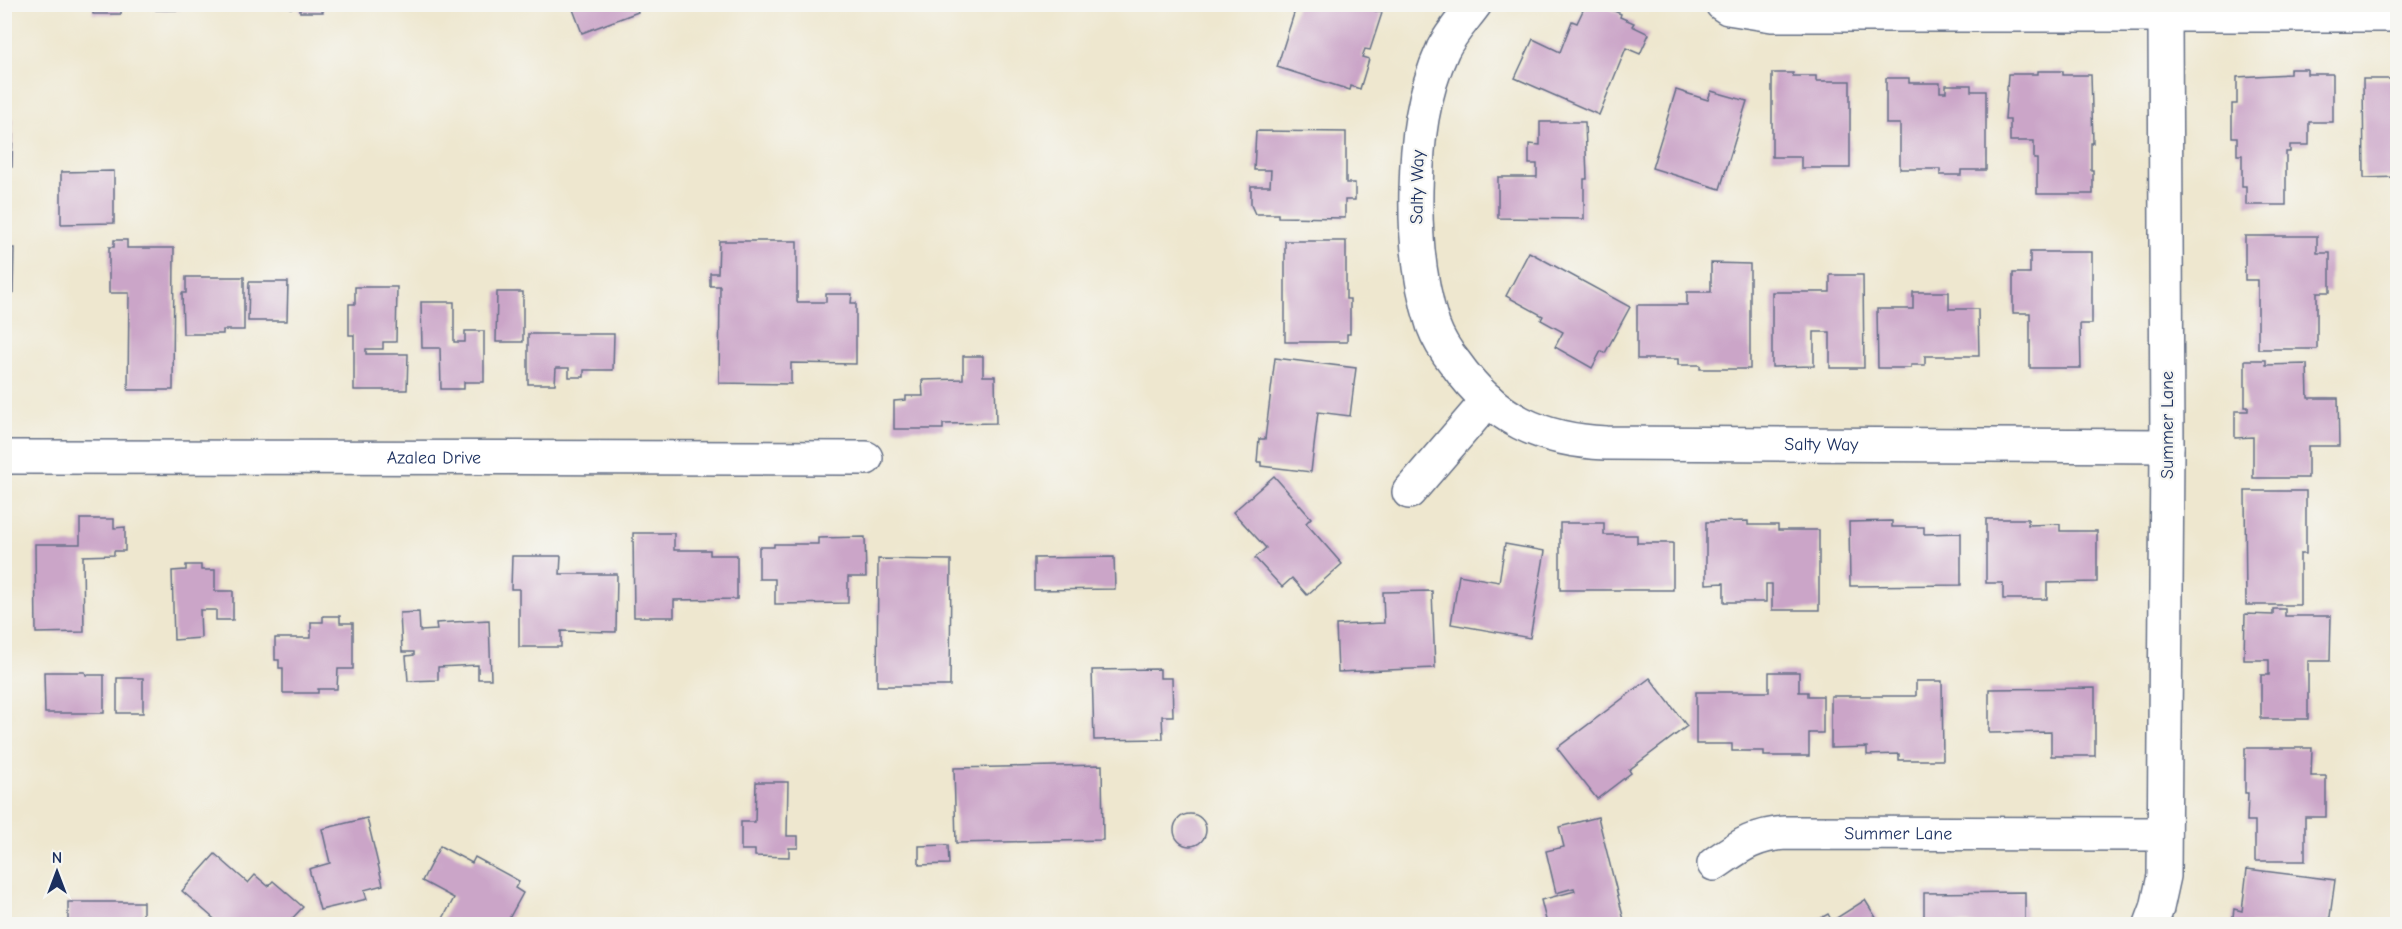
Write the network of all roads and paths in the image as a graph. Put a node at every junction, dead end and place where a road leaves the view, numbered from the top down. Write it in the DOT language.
graph roads {
  1 [pos="1474,4"];
  2 [pos="1722,4"];
  3 [pos="2397,15"];
  4 [pos="2166,16"];
  5 [pos="1488,400"];
  6 [pos="2167,446"];
  7 [pos="4,457"];
  8 [pos="866,458"];
  9 [pos="1409,492"];
  10 [pos="2164,834"];
  11 [pos="1714,864"];
  12 [pos="2151,924"];
  1 -- 5 [label="street, Salty Way"];
  2 -- 4 [label="street"];
  3 -- 4 [label="street"];
  4 -- 6 [label="street, Summer Lane"];
  5 -- 6 [label="street, Salty Way"];
  5 -- 9 [label="street"];
  6 -- 10 [label="street, Summer Lane"];
  7 -- 8 [label="street, Azalea Drive"];
  10 -- 11 [label="street, Summer Lane"];
  10 -- 12 [label="street, Summer Lane"];
}
